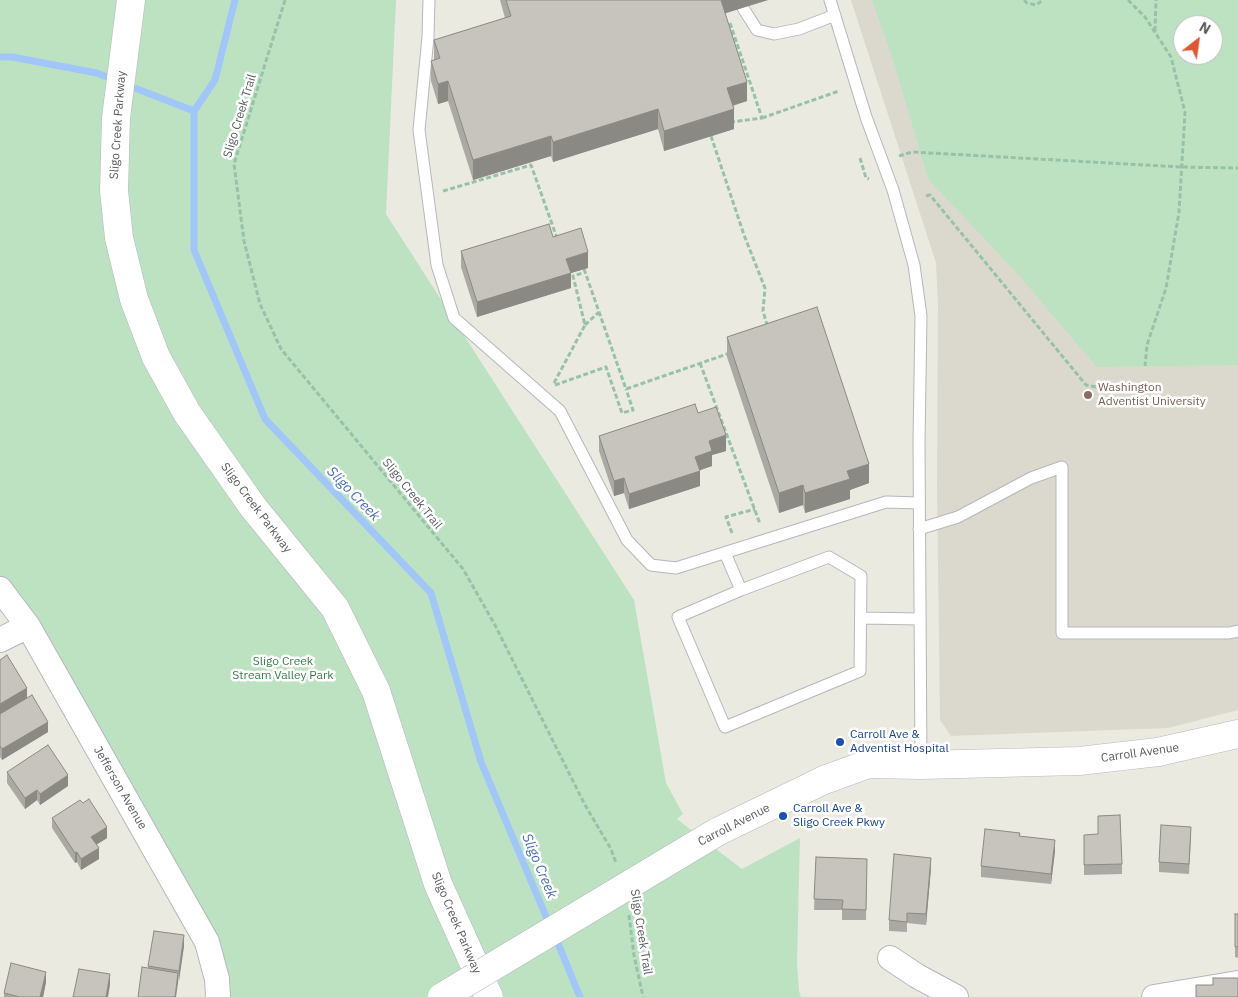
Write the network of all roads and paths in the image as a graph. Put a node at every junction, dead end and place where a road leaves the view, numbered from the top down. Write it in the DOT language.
graph roads {
  1 [pos="131,0"];
  2 [pos="285,0"];
  3 [pos="430,0"];
  4 [pos="830,0"];
  5 [pos="1024,0"];
  6 [pos="1043,0"];
  7 [pos="1128,0"];
  8 [pos="1156,0"];
  9 [pos="743,8"];
  10 [pos="835,15"];
  11 [pos="730,22"];
  12 [pos="1155,32"];
  13 [pos="840,91"];
  14 [pos="762,118"];
  15 [pos="732,122"];
  16 [pos="711,136"];
  17 [pos="881,160"];
  18 [pos="1181,167"];
  19 [pos="1238,168"];
  20 [pos="428,195"];
  21 [pos="926,196"];
  22 [pos="559,245"];
  23 [pos="599,312"];
  24 [pos="585,325"];
  25 [pos="768,330"];
  26 [pos="736,351"];
  27 [pos="700,363"];
  28 [pos="1145,366"];
  29 [pos="1096,387"];
  30 [pos="626,388"];
  31 [pos="919,503"];
  32 [pos="755,509"];
  33 [pos="919,529"];
  34 [pos="766,540"];
  35 [pos="737,549"];
  36 [pos="725,553"];
  37 [pos="0,588"];
  38 [pos="741,590"];
  39 [pos="861,618"];
  40 [pos="920,619"];
  41 [pos="28,626"];
  42 [pos="1238,630"];
  43 [pos="0,640"];
  44 [pos="1238,734"];
  45 [pos="921,765"];
  46 [pos="618,867"];
  47 [pos="628,911"];
  48 [pos="890,958"];
  49 [pos="1238,983"];
  50 [pos="218,997"];
  51 [pos="442,997"];
  52 [pos="489,997"];
  53 [pos="643,997"];
  54 [pos="956,997"];
  55 [pos="1154,997"];
  1 -- 52 [label="street, Sligo Creek Parkway"];
  2 -- 46 [label="path, Sligo Creek Trail"];
  3 -- 20 [label="lane"];
  4 -- 10 [label="lane"];
  5 -- 6 [label="path"];
  7 -- 12 [label="path"];
  8 -- 12 [label="path"];
  9 -- 10 [label="lane"];
  10 -- 17 [label="lane"];
  11 -- 14 [label="path"];
  12 -- 18 [label="path"];
  13 -- 14 [label="path"];
  14 -- 15 [label="path"];
  16 -- 25 [label="path"];
  17 -- 18 [label="path"];
  17 -- 31 [label="lane"];
  18 -- 19 [label="path"];
  18 -- 28 [label="path"];
  20 -- 22 [label="path"];
  20 -- 36 [label="lane"];
  21 -- 29 [label="path"];
  23 -- 24 [label="path"];
  23 -- 24 [label="path"];
  23 -- 30 [label="path"];
  24 -- 30 [label="path"];
  26 -- 27 [label="path"];
  27 -- 30 [label="path"];
  27 -- 32 [label="path"];
  31 -- 33 [label="lane"];
  31 -- 34 [label="lane"];
  32 -- 34 [label="path"];
  32 -- 35 [label="path"];
  33 -- 40 [label="lane"];
  33 -- 42 [label="lane"];
  34 -- 35 [label="lane"];
  35 -- 36 [label="lane"];
  36 -- 38 [label="lane"];
  37 -- 41 [label="street, Jefferson Avenue"];
  38 -- 39 [label="lane"];
  38 -- 39 [label="lane"];
  39 -- 40 [label="lane"];
  40 -- 45 [label="lane"];
  41 -- 43 [label="street"];
  41 -- 50 [label="street, Jefferson Avenue"];
  44 -- 45 [label="street, Carroll Avenue"];
  45 -- 51 [label="street, Carroll Avenue, bridge"];
  47 -- 53 [label="path, Sligo Creek Trail"];
  48 -- 54 [label="street"];
  49 -- 55 [label="street"];
}
